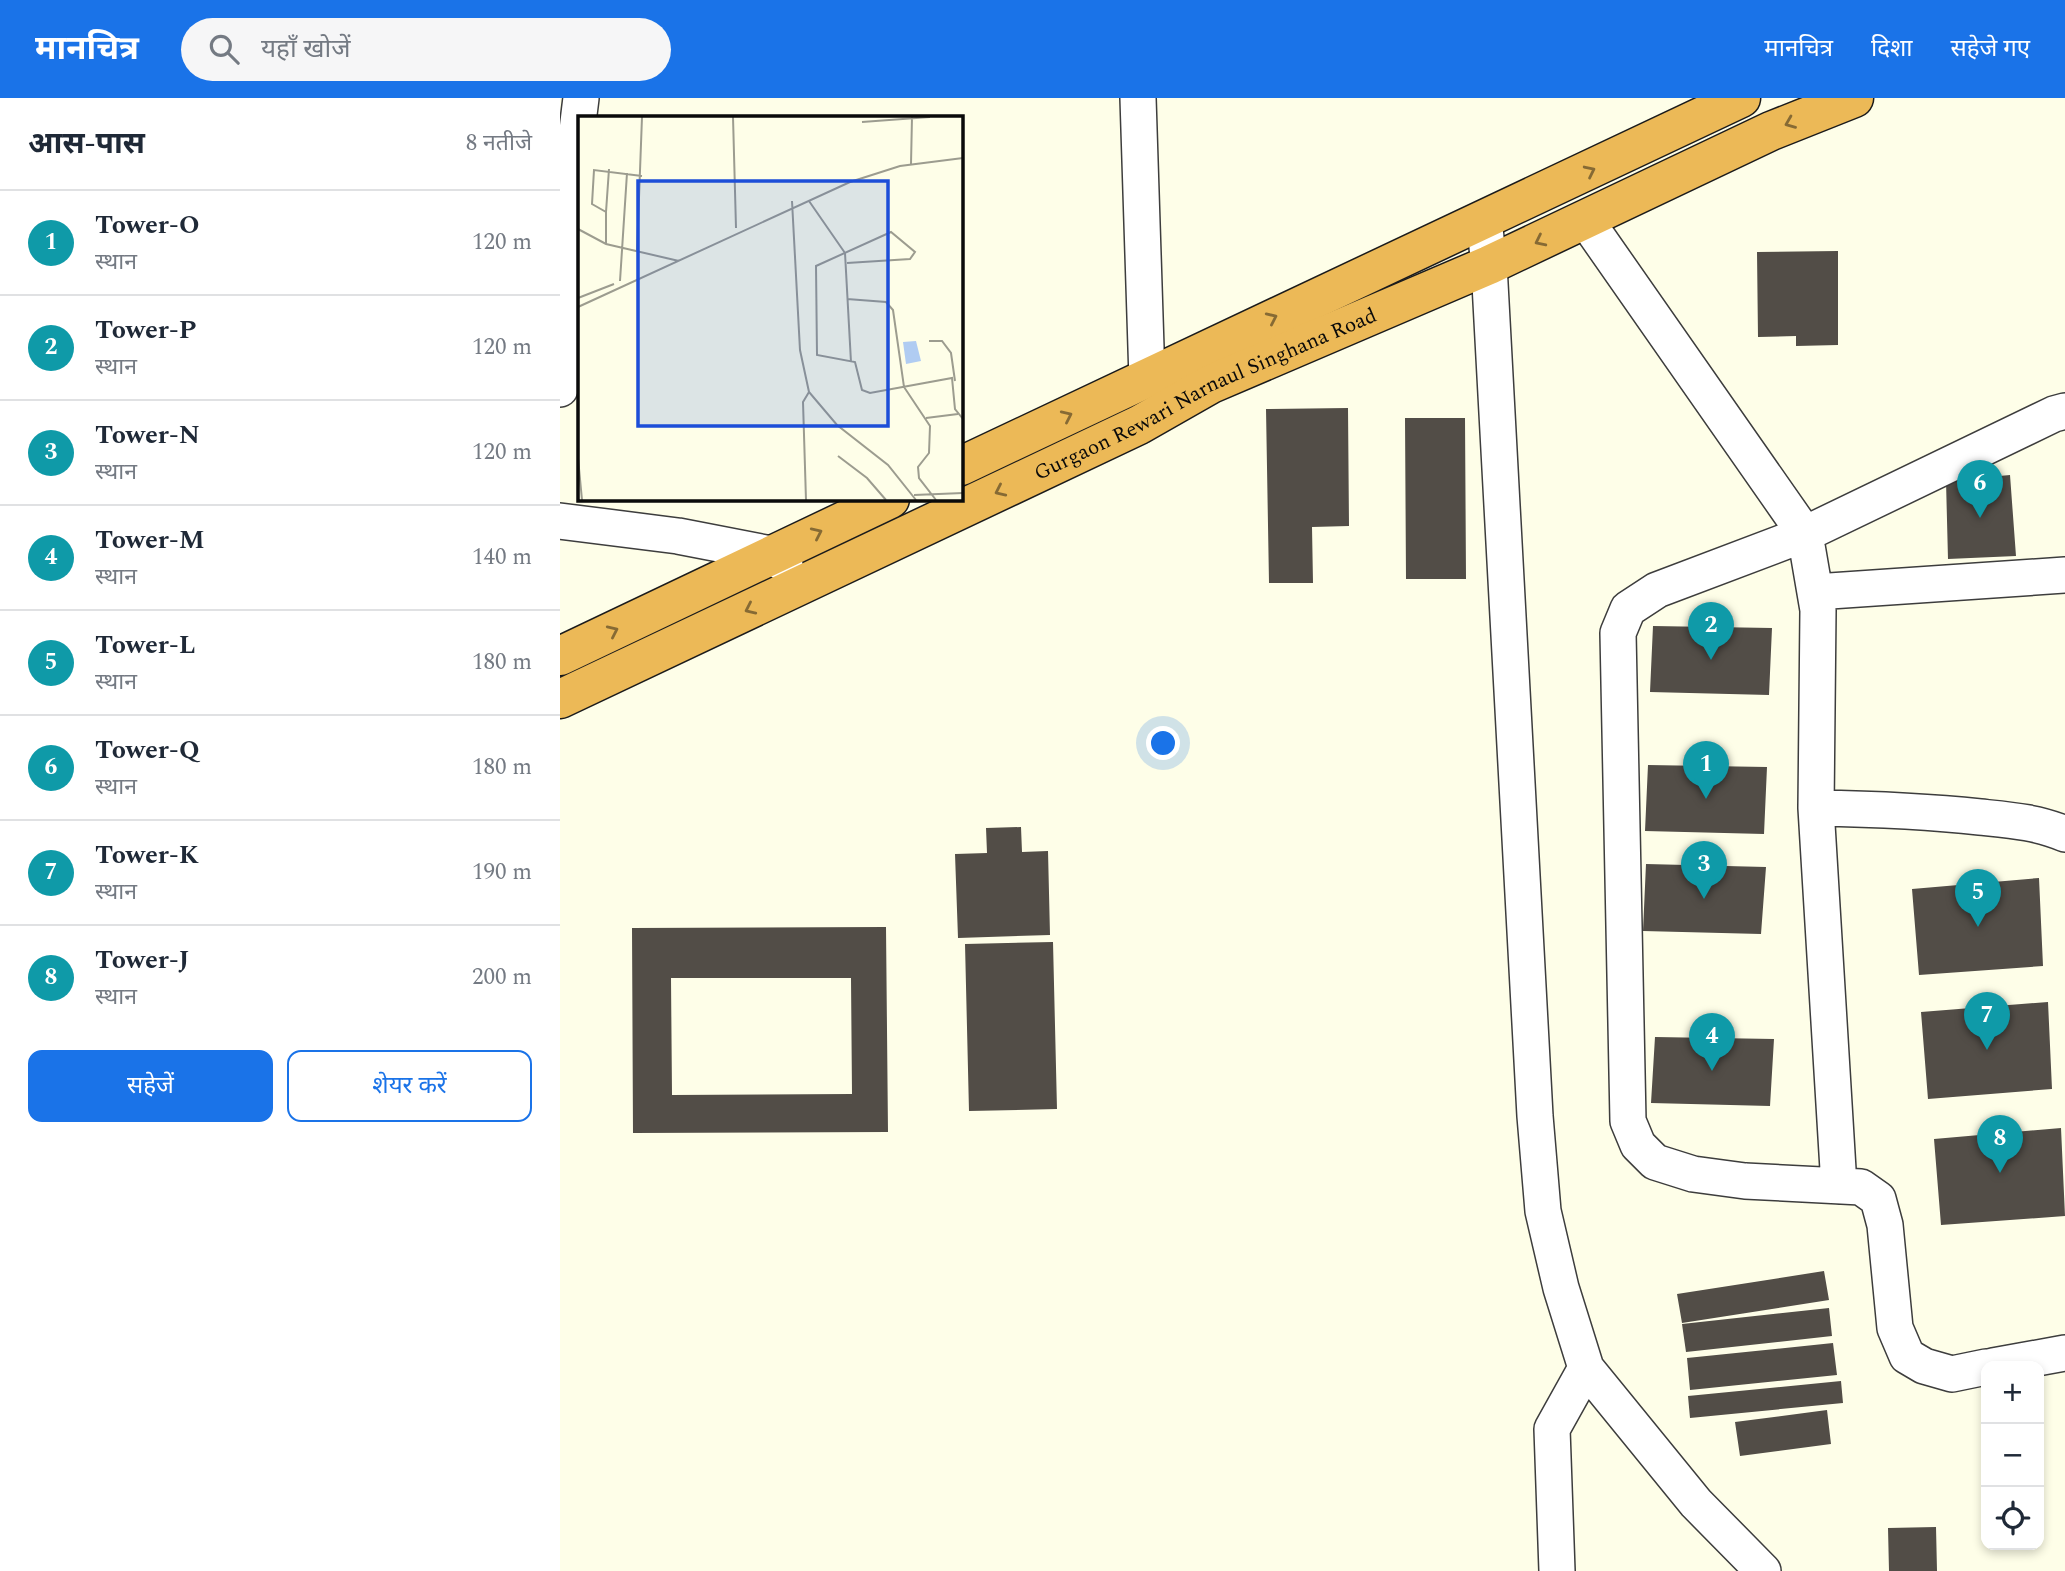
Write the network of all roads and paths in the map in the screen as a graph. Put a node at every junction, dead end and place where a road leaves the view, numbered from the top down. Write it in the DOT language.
graph roads {
  1 [pos="581,98"];
  2 [pos="1138,98"];
  3 [pos="1741,98"];
  4 [pos="1853,98"];
  5 [pos="579,116"];
  6 [pos="578,122"];
  7 [pos="1679,128"];
  8 [pos="1697,166"];
  9 [pos="1585,219"];
  10 [pos="1484,220"];
  11 [pos="1489,265"];
  12 [pos="1147,379"];
  13 [pos="560,389"];
  14 [pos="2065,411"];
  15 [pos="962,466"];
  16 [pos="888,500"];
  17 [pos="560,521"];
  18 [pos="1805,534"];
  19 [pos="771,554"];
  20 [pos="2065,575"];
  21 [pos="808,582"];
  22 [pos="1815,592"];
  23 [pos="560,656"];
  24 [pos="560,699"];
  25 [pos="1816,807"];
  26 [pos="2065,834"];
  27 [pos="1839,1186"];
  28 [pos="2065,1353"];
  29 [pos="2021,1361"];
  30 [pos="1586,1368"];
  31 [pos="1981,1368"];
  32 [pos="1557,1571"];
  33 [pos="1763,1571"];
  1 -- 5 [label="street"];
  2 -- 12 [label="street"];
  3 -- 7 [label="highway, Gurgaon Rewari Narnaul Singhana Road"];
  4 -- 8 [label="highway, Gurgaon Rewari Narnaul Singhana Road, one-way"];
  6 -- 13 [label="street"];
  7 -- 8 [label="highway"];
  10 -- 7 [label="highway, Gurgaon Rewari Narnaul Singhana Road, one-way"];
  8 -- 9 [label="highway, Gurgaon Rewari Narnaul Singhana Road"];
  9 -- 11 [label="highway, Gurgaon Rewari Narnaul Singhana Road, one-way"];
  9 -- 18 [label="street"];
  10 -- 11 [label="street"];
  12 -- 10 [label="highway, Gurgaon Rewari Narnaul Singhana Road, one-way"];
  11 -- 21 [label="highway, Gurgaon Rewari Narnaul Singhana Road, one-way"];
  11 -- 30 [label="street"];
  15 -- 12 [label="highway, Gurgaon Rewari Narnaul Singhana Road, one-way"];
  14 -- 18 [label="street"];
  19 -- 16 [label="highway, one-way"];
  17 -- 19 [label="street"];
  18 -- 22 [label="street"];
  18 -- 27 [label="street"];
  19 -- 21 [label="street"];
  23 -- 19 [label="highway, one-way"];
  20 -- 22 [label="street"];
  21 -- 24 [label="highway, Gurgaon Rewari Narnaul Singhana Road, one-way"];
  22 -- 25 [label="street"];
  25 -- 26 [label="street"];
  25 -- 27 [label="street"];
  27 -- 31 [label="street"];
  28 -- 29 [label="street"];
  30 -- 32 [label="street"];
  30 -- 33 [label="street"];
}
